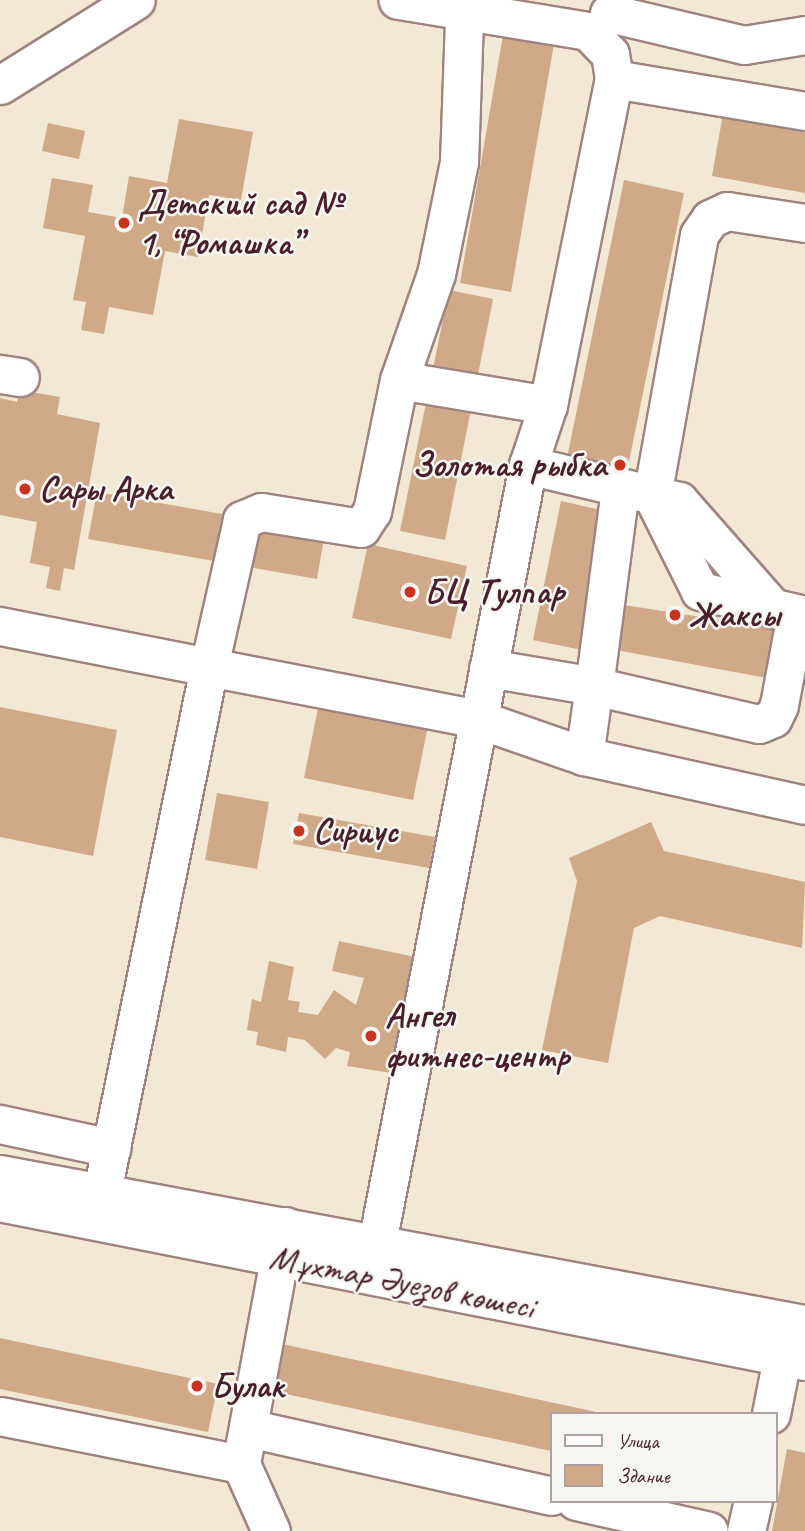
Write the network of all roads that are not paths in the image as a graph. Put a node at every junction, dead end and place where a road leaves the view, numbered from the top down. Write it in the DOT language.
graph roads {
  1 [pos="136,0"];
  2 [pos="398,0"];
  3 [pos="464,16"];
  4 [pos="608,18"];
  5 [pos="805,35"];
  6 [pos="614,79"];
  7 [pos="0,85"];
  8 [pos="805,111"];
  9 [pos="805,223"];
  10 [pos="399,380"];
  11 [pos="548,405"];
  12 [pos="528,465"];
  13 [pos="636,492"];
  14 [pos="792,612"];
  15 [pos="0,626"];
  16 [pos="209,667"];
  17 [pos="488,668"];
  18 [pos="594,686"];
  19 [pos="478,719"];
  20 [pos="584,756"];
  21 [pos="805,805"];
  22 [pos="0,1124"];
  23 [pos="111,1148"];
  24 [pos="0,1175"];
  25 [pos="0,1202"];
  26 [pos="99,1208"];
  27 [pos="283,1242"];
  28 [pos="374,1260"];
  29 [pos="795,1341"];
  30 [pos="772,1412"];
  31 [pos="0,1416"];
  32 [pos="248,1428"];
  33 [pos="241,1464"];
  34 [pos="550,1496"];
  35 [pos="585,1503"];
  36 [pos="753,1503"];
  37 [pos="271,1531"];
  38 [pos="709,1531"];
  39 [pos="746,1531"];
  1 -- 7 [label="lane"];
  2 -- 3 [label="lane"];
  3 -- 4 [label="lane"];
  3 -- 10 [label="lane"];
  4 -- 5 [label="lane"];
  4 -- 6 [label="lane"];
  6 -- 8 [label="lane"];
  6 -- 11 [label="lane"];
  9 -- 13 [label="lane"];
  10 -- 11 [label="lane"];
  10 -- 16 [label="lane"];
  11 -- 12 [label="lane"];
  12 -- 13 [label="lane"];
  12 -- 17 [label="lane"];
  13 -- 14 [label="lane"];
  13 -- 18 [label="lane"];
  14 -- 18 [label="lane"];
  15 -- 16 [label="lane"];
  16 -- 19 [label="lane"];
  16 -- 23 [label="lane"];
  17 -- 18 [label="lane"];
  17 -- 19 [label="lane"];
  18 -- 20 [label="lane"];
  19 -- 20 [label="lane"];
  19 -- 28 [label="lane"];
  20 -- 21 [label="lane"];
  22 -- 23 [label="lane"];
  23 -- 26 [label="lane"];
  24 -- 26 [label="main road, Мұхтар Әуезов көшесі"];
  25 -- 26 [label="main road, Мұхтар Әуезов көшесі"];
  26 -- 27 [label="main road, Мұхтар Әуезов көшесі"];
  27 -- 28 [label="main road, Мұхтар Әуезов көшесі"];
  27 -- 32 [label="lane"];
  28 -- 29 [label="main road, Мұхтар Әуезов көшесі"];
  29 -- 30 [label="lane"];
  31 -- 33 [label="lane"];
  32 -- 33 [label="lane"];
  32 -- 34 [label="lane"];
  33 -- 37 [label="lane"];
  35 -- 38 [label="lane"];
  36 -- 39 [label="lane"];
}
